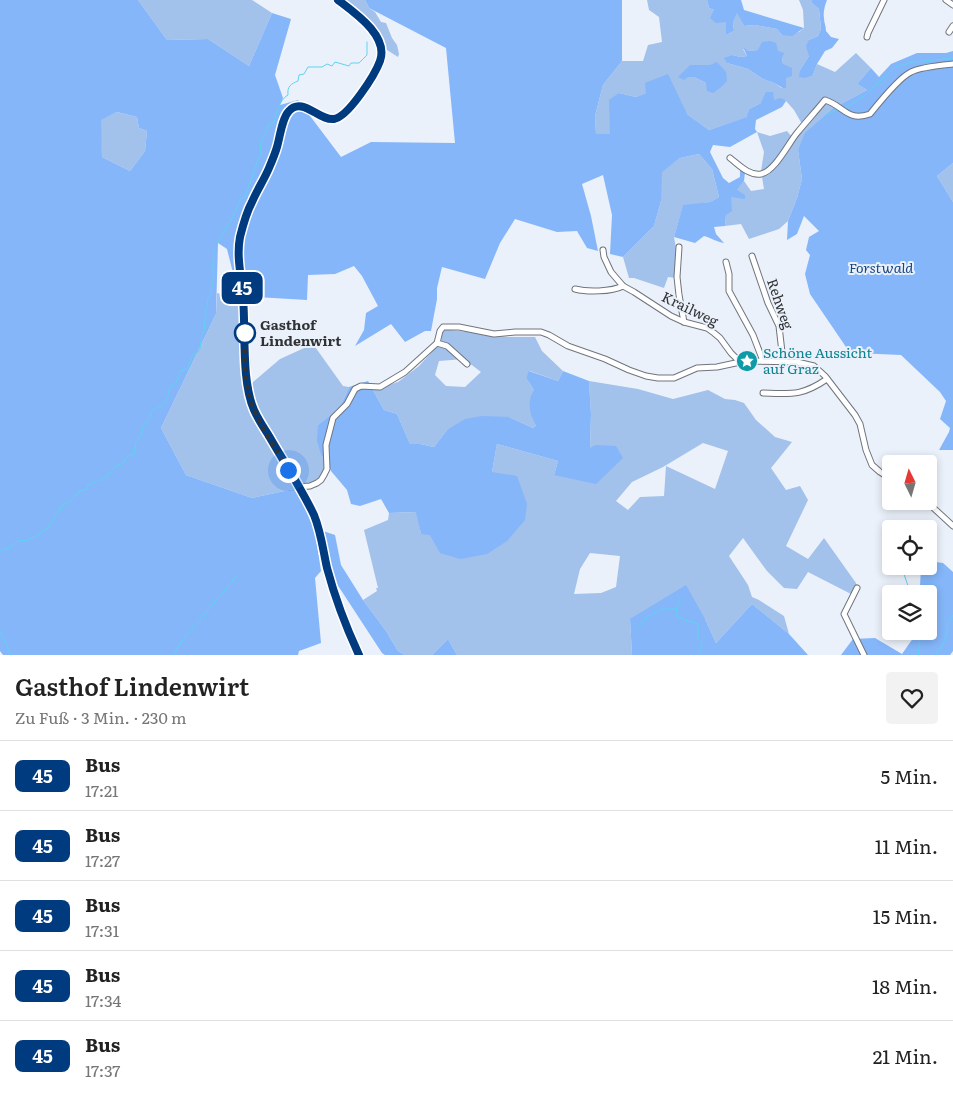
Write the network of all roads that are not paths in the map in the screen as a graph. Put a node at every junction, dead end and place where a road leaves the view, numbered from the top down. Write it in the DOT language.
graph roads {
  1 [pos="338,0"];
  2 [pos="884,0"];
  3 [pos="946,0"];
  4 [pos="953,5"];
  5 [pos="953,26"];
  6 [pos="949,32"];
  7 [pos="867,38"];
  8 [pos="953,64"];
  9 [pos="730,158"];
  10 [pos="679,247"];
  11 [pos="604,250"];
  12 [pos="752,256"];
  13 [pos="726,262"];
  14 [pos="623,286"];
  15 [pos="575,289"];
  16 [pos="684,322"];
  17 [pos="437,343"];
  18 [pos="763,361"];
  19 [pos="739,362"];
  20 [pos="783,362"];
  21 [pos="467,364"];
  22 [pos="828,379"];
  23 [pos="763,393"];
  24 [pos="882,473"];
  25 [pos="298,486"];
  26 [pos="936,510"];
  27 [pos="953,526"];
  28 [pos="857,588"];
  29 [pos="359,655"];
  30 [pos="864,655"];
  1 -- 25 [label="street"];
  2 -- 7 [label="street"];
  3 -- 4 [label="street"];
  5 -- 6 [label="street"];
  8 -- 9 [label="street"];
  10 -- 16 [label="street"];
  11 -- 14 [label="street, Krailweg"];
  12 -- 20 [label="street, Rehweg"];
  13 -- 18 [label="street"];
  14 -- 15 [label="street"];
  14 -- 16 [label="street, Krailweg"];
  16 -- 19 [label="street, Krailweg"];
  17 -- 19 [label="street"];
  17 -- 21 [label="street"];
  17 -- 25 [label="street"];
  18 -- 19 [label="street"];
  18 -- 20 [label="street"];
  20 -- 22 [label="street"];
  22 -- 23 [label="street"];
  22 -- 24 [label="street"];
  25 -- 29 [label="street"];
  26 -- 27 [label="street"];
  28 -- 30 [label="street"];
}
